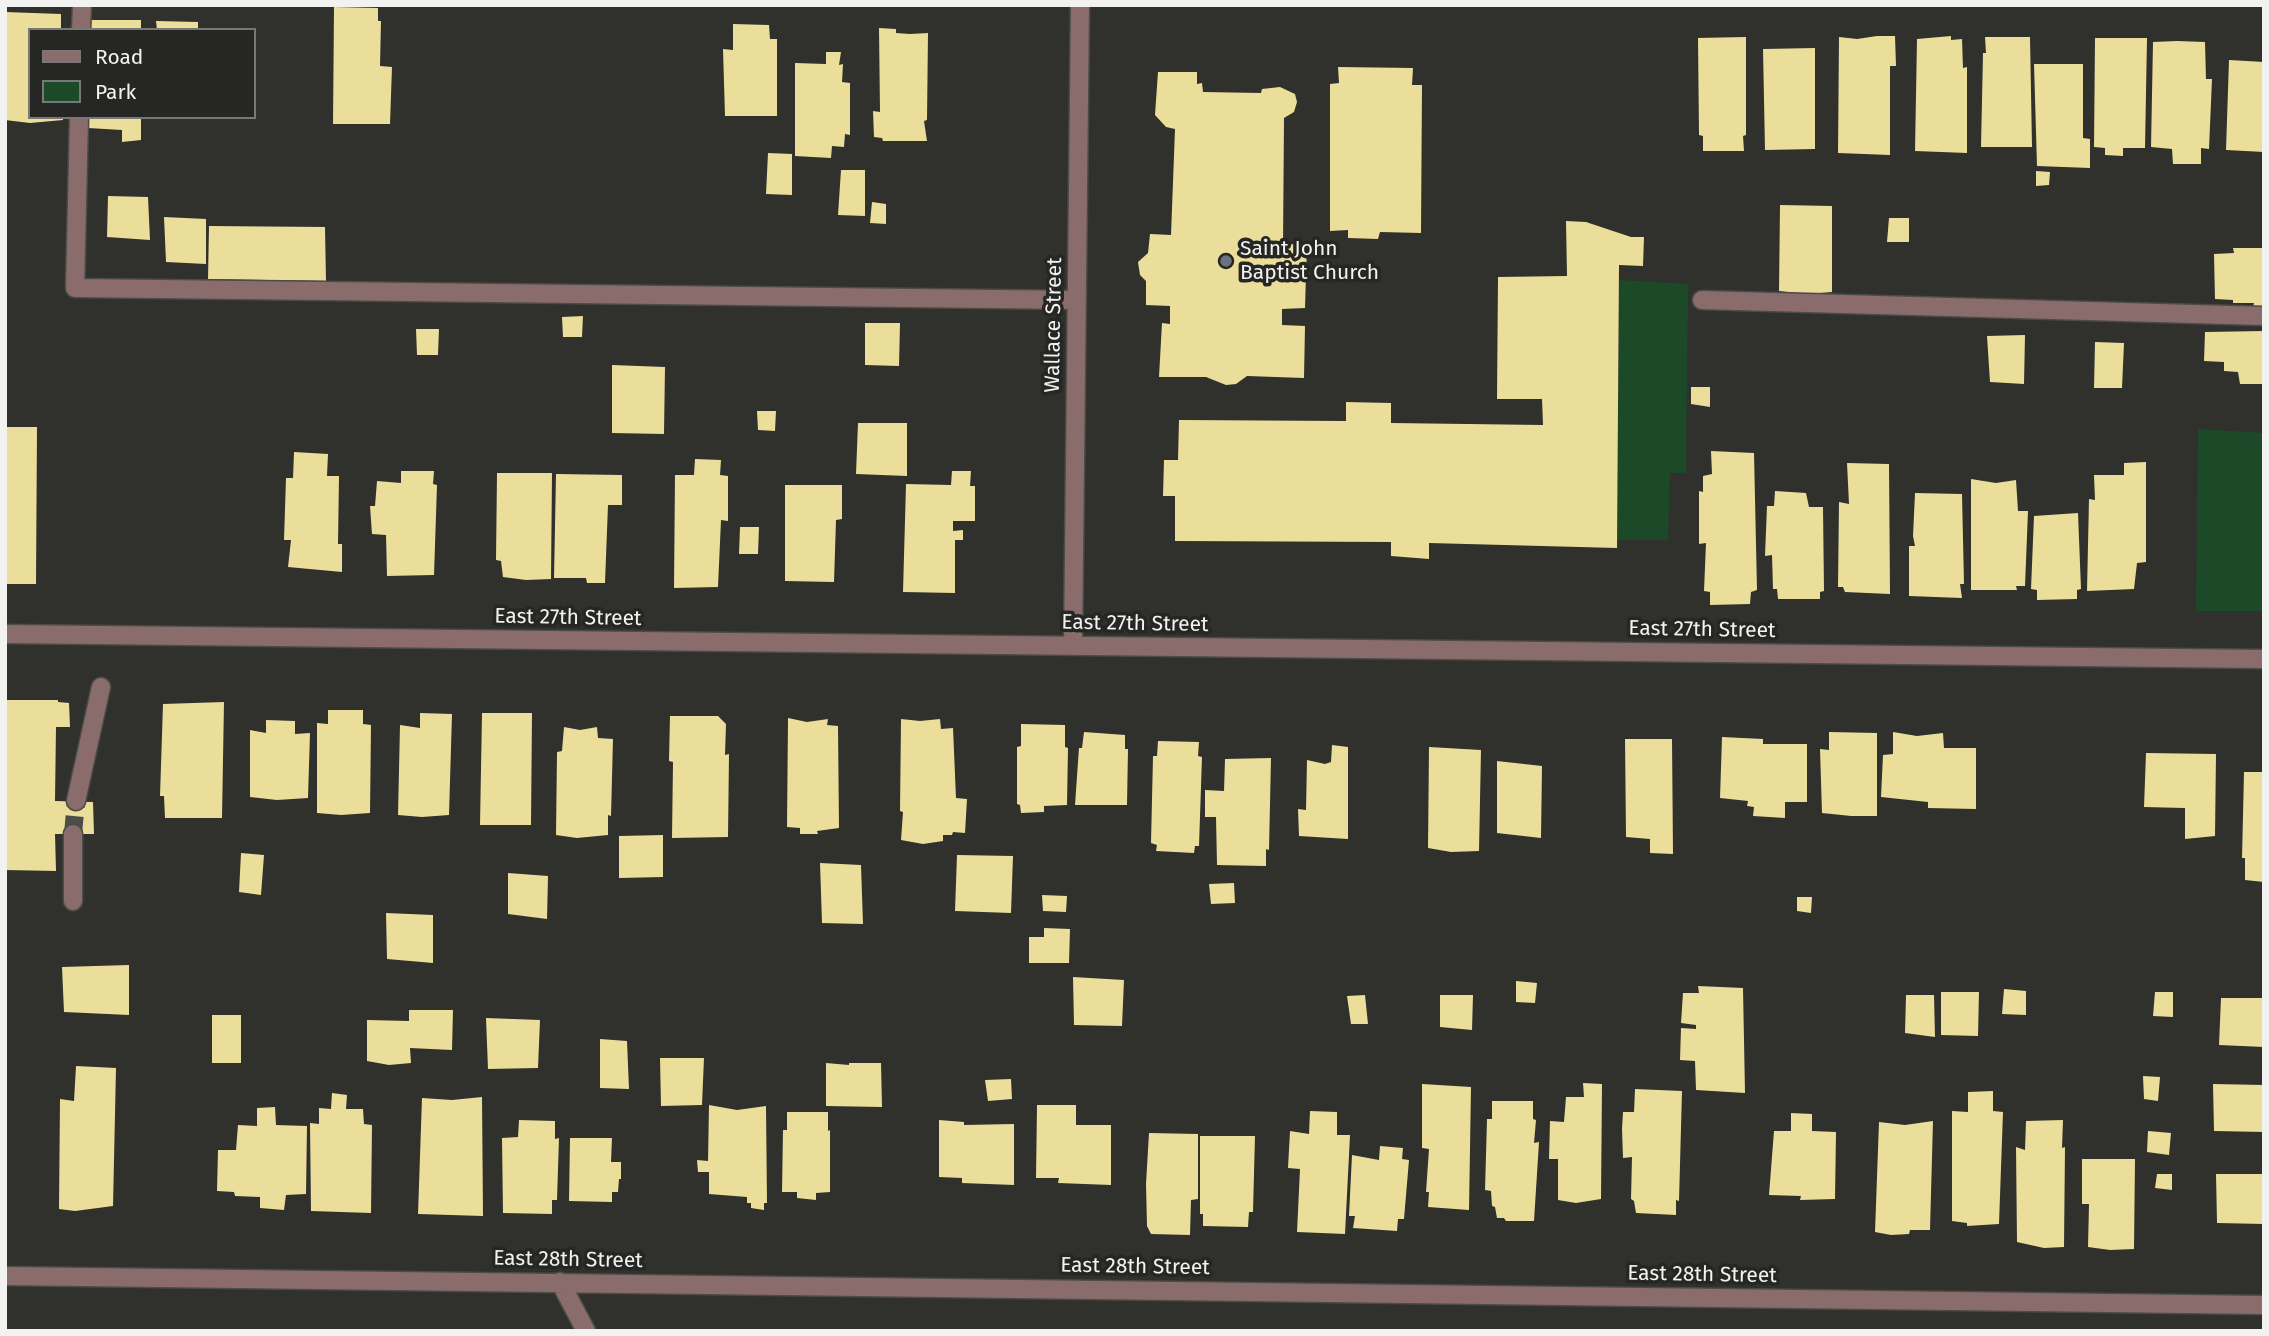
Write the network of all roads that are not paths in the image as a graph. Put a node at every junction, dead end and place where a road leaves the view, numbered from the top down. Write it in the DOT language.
graph roads {
  1 [pos="82,5"];
  2 [pos="1080,5"];
  3 [pos="81,28"];
  4 [pos="79,119"];
  5 [pos="1077,300"];
  6 [pos="1702,300"];
  7 [pos="2264,316"];
  8 [pos="5,634"];
  9 [pos="1073,646"];
  10 [pos="2264,659"];
  11 [pos="101,687"];
  12 [pos="76,801"];
  13 [pos="74,834"];
  14 [pos="73,901"];
  15 [pos="5,1276"];
  16 [pos="560,1282"];
  17 [pos="2264,1305"];
  18 [pos="586,1331"];
  1 -- 3 [label="street"];
  2 -- 5 [label="street, Wallace Street"];
  4 -- 5 [label="street"];
  5 -- 9 [label="street, Wallace Street"];
  6 -- 7 [label="street"];
  8 -- 9 [label="street, East 27th Street"];
  9 -- 10 [label="street, East 27th Street"];
  11 -- 12 [label="street"];
  13 -- 14 [label="street"];
  15 -- 16 [label="street, East 28th Street"];
  16 -- 17 [label="street, East 28th Street"];
  16 -- 18 [label="street"];
}
